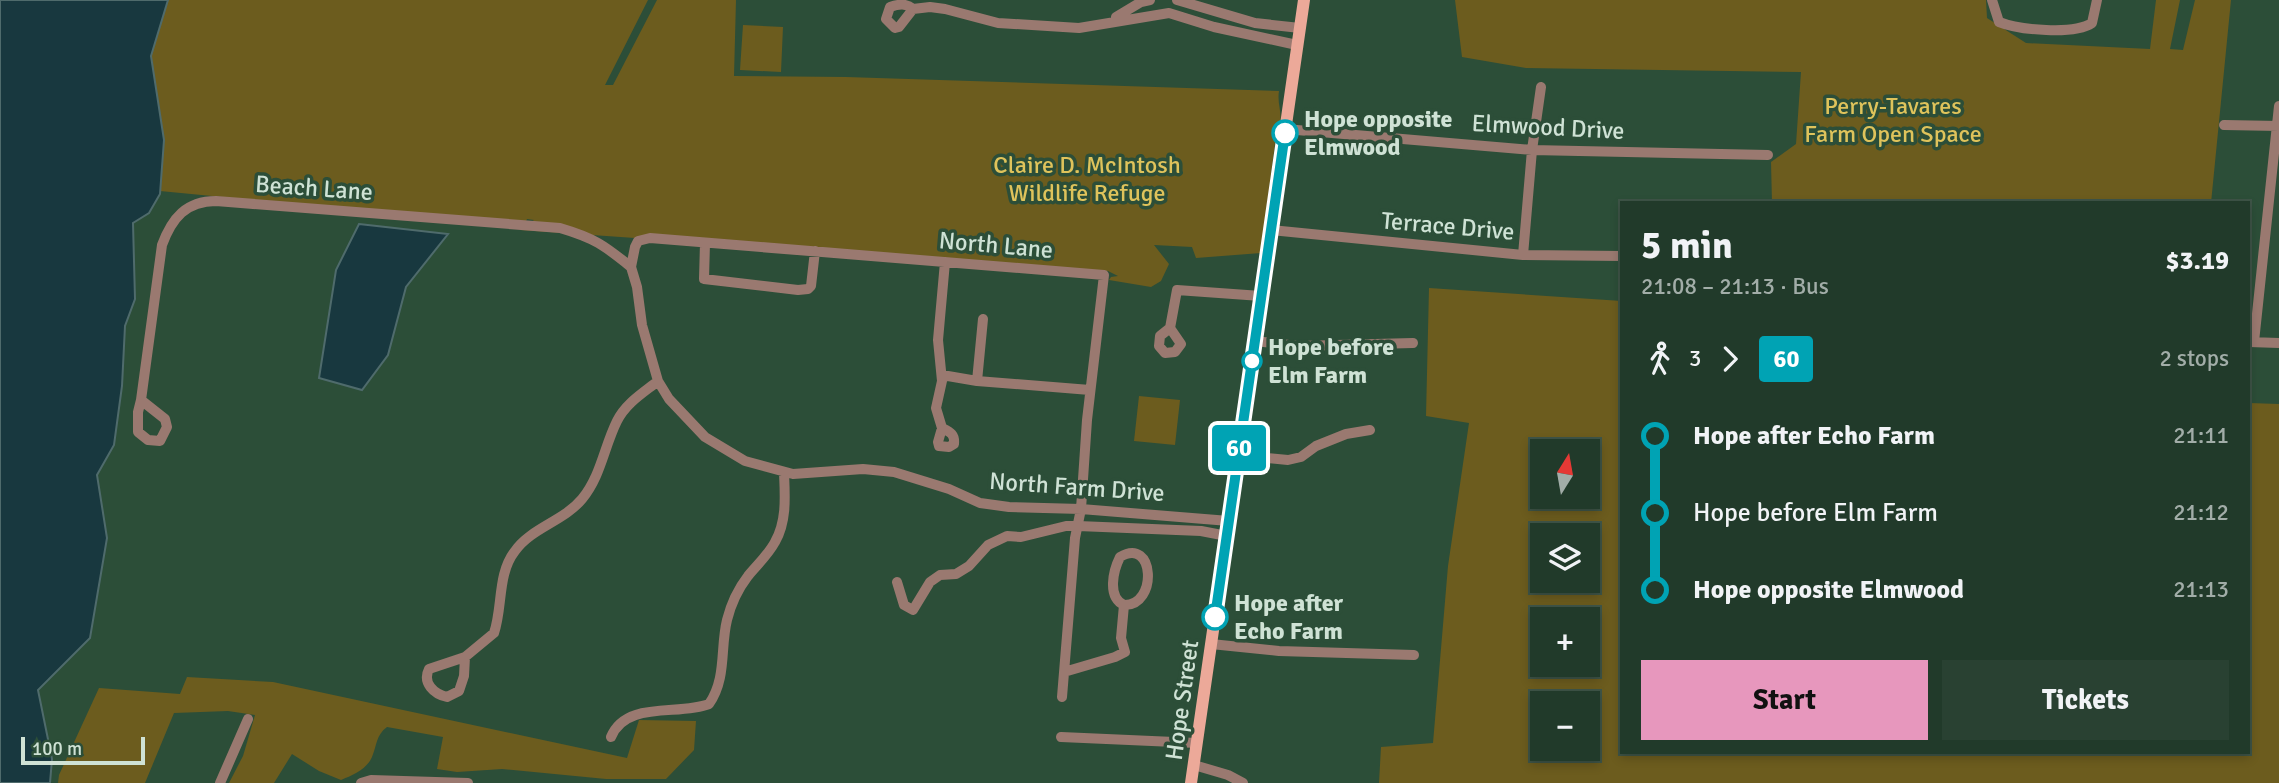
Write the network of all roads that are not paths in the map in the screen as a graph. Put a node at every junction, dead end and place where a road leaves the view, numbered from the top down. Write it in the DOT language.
graph roads {
  1 [pos="1150,0"];
  2 [pos="1177,0"];
  3 [pos="1304,0"];
  4 [pos="1992,0"];
  5 [pos="2097,0"];
  6 [pos="913,9"];
  7 [pos="1216,12"];
  8 [pos="1176,14"];
  9 [pos="1100,24"];
  10 [pos="1262,24"];
  11 [pos="1214,27"];
  12 [pos="1300,28"];
  13 [pos="1259,36"];
  14 [pos="1297,45"];
  15 [pos="1541,87"];
  16 [pos="2279,106"];
  17 [pos="2224,125"];
  18 [pos="2278,126"];
  19 [pos="1285,129"];
  20 [pos="1532,150"];
  21 [pos="1768,155"];
  22 [pos="1271,230"];
  23 [pos="705,243"];
  24 [pos="815,251"];
  25 [pos="1523,255"];
  26 [pos="1620,256"];
  27 [pos="945,262"];
  28 [pos="631,267"];
  29 [pos="1261,296"];
  30 [pos="983,319"];
  31 [pos="1170,328"];
  32 [pos="1255,341"];
  33 [pos="2252,342"];
  34 [pos="1413,343"];
  35 [pos="2279,343"];
  36 [pos="942,375"];
  37 [pos="658,381"];
  38 [pos="977,381"];
  39 [pos="1090,390"];
  40 [pos="141,400"];
  41 [pos="942,428"];
  42 [pos="1370,430"];
  43 [pos="1238,455"];
  44 [pos="784,473"];
  45 [pos="1081,509"];
  46 [pos="1229,521"];
  47 [pos="1079,526"];
  48 [pos="1227,536"];
  49 [pos="897,582"];
  50 [pos="1124,605"];
  51 [pos="1211,644"];
  52 [pos="1414,655"];
  53 [pos="465,657"];
  54 [pos="1063,672"];
  55 [pos="1062,697"];
  56 [pos="248,719"];
  57 [pos="611,737"];
  58 [pos="1061,737"];
  59 [pos="1197,743"];
  60 [pos="1194,765"];
  61 [pos="220,783"];
  62 [pos="361,783"];
  63 [pos="468,783"];
  64 [pos="1191,783"];
  65 [pos="1243,783"];
  1 -- 9 [label="street"];
  2 -- 7 [label="street"];
  2 -- 8 [label="street"];
  3 -- 12 [label="main road, Hope Street"];
  4 -- 5 [label="street"];
  6 -- 9 [label="street"];
  7 -- 10 [label="street"];
  7 -- 11 [label="street"];
  8 -- 9 [label="street"];
  8 -- 11 [label="street"];
  10 -- 12 [label="street"];
  10 -- 13 [label="street"];
  11 -- 13 [label="street"];
  12 -- 14 [label="main road, Hope Street"];
  13 -- 14 [label="street"];
  14 -- 19 [label="main road, Hope Street"];
  15 -- 20 [label="street"];
  16 -- 18 [label="street"];
  17 -- 18 [label="street"];
  18 -- 33 [label="street"];
  19 -- 20 [label="street, Elmwood Drive"];
  19 -- 22 [label="main road, Hope Street"];
  20 -- 21 [label="street, Elmwood Drive"];
  20 -- 25 [label="street"];
  22 -- 25 [label="street, Terrace Drive"];
  22 -- 29 [label="main road, Hope Street"];
  23 -- 24 [label="street, North Lane"];
  23 -- 24 [label="street"];
  23 -- 28 [label="street, North Lane"];
  24 -- 27 [label="street, North Lane"];
  25 -- 26 [label="street, Terrace Drive"];
  27 -- 36 [label="street"];
  27 -- 39 [label="street, North Lane"];
  28 -- 37 [label="street, North Farm Drive"];
  28 -- 40 [label="street, Beach Lane"];
  29 -- 31 [label="street"];
  29 -- 32 [label="main road, Hope Street"];
  30 -- 38 [label="street"];
  32 -- 34 [label="street"];
  32 -- 43 [label="main road, Hope Street"];
  33 -- 35 [label="street"];
  36 -- 38 [label="street"];
  36 -- 41 [label="street"];
  37 -- 44 [label="street, North Farm Drive"];
  37 -- 53 [label="street"];
  38 -- 39 [label="street"];
  39 -- 45 [label="street, North Lane"];
  42 -- 43 [label="street"];
  43 -- 46 [label="main road, Hope Street"];
  44 -- 45 [label="street, North Farm Drive"];
  44 -- 57 [label="street"];
  45 -- 46 [label="street, North Farm Drive"];
  45 -- 47 [label="street, North Lane"];
  46 -- 48 [label="main road, Hope Street"];
  47 -- 48 [label="street, North Farm Drive"];
  47 -- 49 [label="street, North Farm Drive"];
  47 -- 54 [label="street, North Lane"];
  48 -- 51 [label="main road, Hope Street"];
  50 -- 50 [label="street"];
  50 -- 54 [label="street"];
  51 -- 52 [label="street"];
  51 -- 59 [label="main road, Hope Street"];
  53 -- 53 [label="street"];
  54 -- 55 [label="street, North Lane"];
  56 -- 61 [label="street"];
  58 -- 59 [label="street"];
  59 -- 60 [label="main road, Hope Street"];
  60 -- 64 [label="main road, Hope Street"];
  60 -- 65 [label="street"];
  62 -- 63 [label="street"];
}
